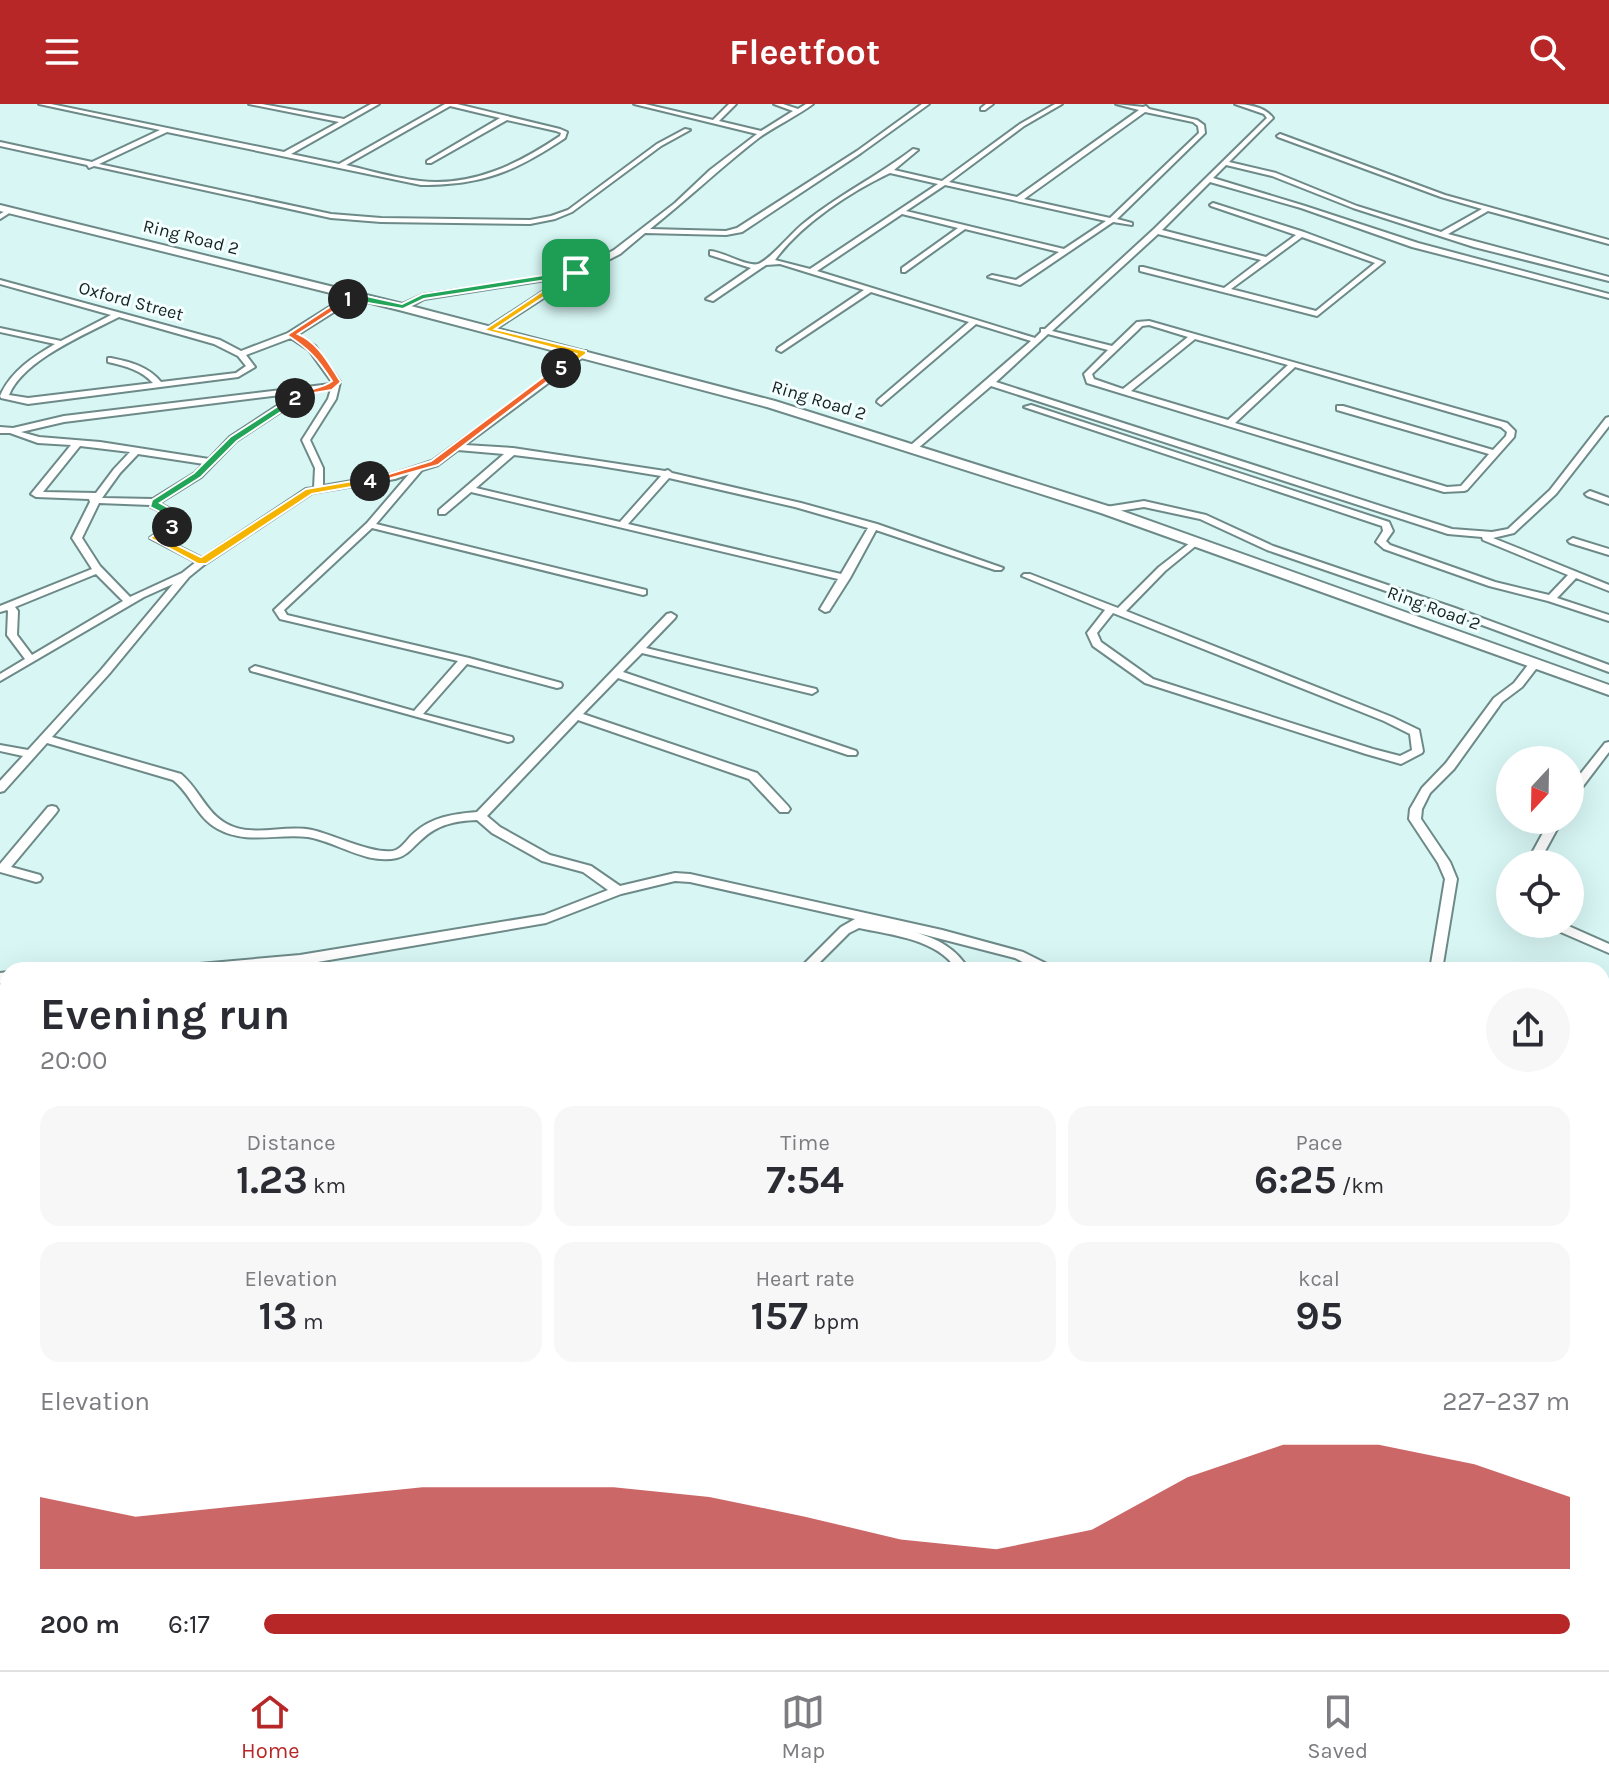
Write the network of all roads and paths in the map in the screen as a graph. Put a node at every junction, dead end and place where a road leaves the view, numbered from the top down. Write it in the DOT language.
graph roads {
  1 [pos="42,104"];
  2 [pos="252,104"];
  3 [pos="376,104"];
  4 [pos="449,104"];
  5 [pos="637,104"];
  6 [pos="733,104"];
  7 [pos="777,104"];
  8 [pos="810,104"];
  9 [pos="926,104"];
  10 [pos="990,104"];
  11 [pos="1059,104"];
  12 [pos="1119,104"];
  13 [pos="1153,104"];
  14 [pos="1238,104"];
  15 [pos="55,105"];
  16 [pos="983,109"];
  17 [pos="798,111"];
  18 [pos="1143,111"];
  19 [pos="505,118"];
  20 [pos="706,119"];
  21 [pos="716,120"];
  22 [pos="344,121"];
  23 [pos="166,130"];
  24 [pos="762,133"];
  25 [pos="1280,136"];
  26 [pos="0,146"];
  27 [pos="915,150"];
  28 [pos="284,155"];
  29 [pos="429,162"];
  30 [pos="1224,163"];
  31 [pos="89,166"];
  32 [pos="339,167"];
  33 [pos="889,171"];
  34 [pos="1208,179"];
  35 [pos="945,182"];
  36 [pos="1019,199"];
  37 [pos="1213,205"];
  38 [pos="1485,210"];
  39 [pos="4,212"];
  40 [pos="901,212"];
  41 [pos="1112,220"];
  42 [pos="1130,224"];
  43 [pos="962,228"];
  44 [pos="644,231"];
  45 [pos="1155,232"];
  46 [pos="1301,234"];
  47 [pos="1442,234"];
  48 [pos="1609,242"];
  49 [pos="1064,251"];
  50 [pos="713,253"];
  51 [pos="771,261"];
  52 [pos="1265,261"];
  53 [pos="757,268"];
  54 [pos="1143,269"];
  55 [pos="905,270"];
  56 [pos="812,271"];
  57 [pos="576,273"];
  58 [pos="992,277"];
  59 [pos="1609,279"];
  60 [pos="0,282"];
  61 [pos="869,290"];
  62 [pos="1224,291"];
  63 [pos="353,296"];
  64 [pos="1609,296"];
  65 [pos="710,299"];
  66 [pos="403,307"];
  67 [pos="119,314"];
  68 [pos="974,322"];
  69 [pos="0,330"];
  70 [pos="488,330"];
  71 [pos="1044,331"];
  72 [pos="291,335"];
  73 [pos="1194,336"];
  74 [pos="1035,340"];
  75 [pos="64,344"];
  76 [pos="1114,349"];
  77 [pos="781,350"];
  78 [pos="583,353"];
  79 [pos="244,358"];
  80 [pos="111,360"];
  81 [pos="1293,365"];
  82 [pos="0,376"];
  83 [pos="13,378"];
  84 [pos="990,383"];
  85 [pos="159,385"];
  86 [pos="335,386"];
  87 [pos="306,391"];
  88 [pos="1124,392"];
  89 [pos="881,402"];
  90 [pos="1028,407"];
  91 [pos="1340,408"];
  92 [pos="1609,420"];
  93 [pos="1229,424"];
  94 [pos="13,431"];
  95 [pos="0,432"];
  96 [pos="77,444"];
  97 [pos="456,447"];
  98 [pos="914,447"];
  99 [pos="136,451"];
  100 [pos="513,451"];
  101 [pos="1494,453"];
  102 [pos="211,462"];
  103 [pos="419,468"];
  104 [pos="668,473"];
  105 [pos="318,488"];
  106 [pos="469,489"];
  107 [pos="1590,494"];
  108 [pos="95,498"];
  109 [pos="1609,501"];
  110 [pos="155,502"];
  111 [pos="1106,510"];
  112 [pos="442,512"];
  113 [pos="370,525"];
  114 [pos="622,525"];
  115 [pos="874,526"];
  116 [pos="1479,535"];
  117 [pos="1573,541"];
  118 [pos="1195,542"];
  119 [pos="1609,552"];
  120 [pos="202,562"];
  121 [pos="998,568"];
  122 [pos="98,570"];
  123 [pos="186,575"];
  124 [pos="1573,575"];
  125 [pos="1027,576"];
  126 [pos="845,578"];
  127 [pos="1609,588"];
  128 [pos="643,592"];
  129 [pos="1551,599"];
  130 [pos="129,602"];
  131 [pos="4,607"];
  132 [pos="825,609"];
  133 [pos="1116,610"];
  134 [pos="671,616"];
  135 [pos="1609,618"];
  136 [pos="639,649"];
  137 [pos="31,660"];
  138 [pos="465,660"];
  139 [pos="1535,663"];
  140 [pos="255,669"];
  141 [pos="1609,669"];
  142 [pos="615,673"];
  143 [pos="0,678"];
  144 [pos="557,685"];
  145 [pos="1609,690"];
  146 [pos="812,691"];
  147 [pos="416,715"];
  148 [pos="575,715"];
  149 [pos="45,739"];
  150 [pos="508,739"];
  151 [pos="1609,745"];
  152 [pos="0,748"];
  153 [pos="852,753"];
  154 [pos="31,754"];
  155 [pos="1584,777"];
  156 [pos="0,788"];
  157 [pos="784,809"];
  158 [pos="52,810"];
  159 [pos="480,816"];
  160 [pos="1,868"];
  161 [pos="36,878"];
  162 [pos="618,891"];
  163 [pos="1584,938"];
  164 [pos="1609,949"];
  165 [pos="278,962"];
  166 [pos="818,962"];
  167 [pos="958,962"];
  168 [pos="1033,962"];
  169 [pos="1437,962"];
  1 -- 15 [label="street"];
  2 -- 22 [label="street"];
  3 -- 22 [label="street"];
  4 -- 19 [label="street"];
  4 -- 32 [label="street"];
  5 -- 20 [label="street"];
  6 -- 21 [label="street"];
  7 -- 17 [label="street"];
  8 -- 17 [label="street"];
  9 -- 44 [label="street"];
  10 -- 16 [label="street"];
  11 -- 35 [label="street"];
  12 -- 18 [label="street"];
  13 -- 18 [label="street"];
  14 -- 30 [label="street"];
  15 -- 23 [label="street"];
  17 -- 24 [label="street"];
  18 -- 36 [label="street"];
  18 -- 41 [label="street"];
  19 -- 29 [label="street"];
  19 -- 32 [label="street"];
  20 -- 21 [label="street"];
  20 -- 31 [label="street"];
  21 -- 24 [label="street"];
  22 -- 28 [label="street"];
  23 -- 28 [label="street"];
  23 -- 31 [label="street"];
  24 -- 44 [label="street"];
  25 -- 38 [label="street"];
  26 -- 31 [label="street"];
  27 -- 33 [label="street"];
  28 -- 32 [label="street"];
  30 -- 34 [label="street"];
  30 -- 47 [label="street"];
  33 -- 35 [label="street"];
  33 -- 51 [label="street"];
  34 -- 45 [label="street"];
  34 -- 64 [label="street"];
  35 -- 36 [label="street"];
  35 -- 40 [label="street"];
  36 -- 41 [label="street"];
  37 -- 46 [label="street"];
  38 -- 47 [label="street"];
  38 -- 48 [label="street"];
  39 -- 63 [label="main road, Ring Road 2"];
  40 -- 43 [label="street"];
  40 -- 56 [label="street"];
  41 -- 42 [label="street"];
  41 -- 49 [label="street"];
  43 -- 49 [label="street"];
  43 -- 55 [label="street"];
  44 -- 57 [label="street"];
  45 -- 52 [label="street"];
  45 -- 71 [label="street"];
  46 -- 52 [label="street"];
  46 -- 62 [label="street"];
  47 -- 59 [label="street"];
  49 -- 58 [label="street"];
  50 -- 53 [label="street"];
  51 -- 53 [label="street"];
  51 -- 56 [label="street"];
  52 -- 62 [label="street"];
  53 -- 65 [label="street"];
  54 -- 62 [label="street"];
  56 -- 61 [label="street"];
  57 -- 66 [label="street"];
  57 -- 70 [label="street"];
  60 -- 67 [label="street, Oxford Street"];
  61 -- 68 [label="street"];
  61 -- 77 [label="street"];
  63 -- 66 [label="main road, Ring Road 2"];
  63 -- 72 [label="street"];
  66 -- 70 [label="main road, Ring Road 2"];
  67 -- 75 [label="street"];
  67 -- 79 [label="street, Oxford Street"];
  68 -- 74 [label="street"];
  68 -- 89 [label="street"];
  69 -- 75 [label="street"];
  70 -- 78 [label="main road, Ring Road 2"];
  71 -- 74 [label="street"];
  71 -- 76 [label="street"];
  72 -- 79 [label="street"];
  72 -- 86 [label="street"];
  73 -- 76 [label="street"];
  73 -- 81 [label="street"];
  73 -- 88 [label="street"];
  74 -- 84 [label="street"];
  75 -- 83 [label="street"];
  76 -- 88 [label="street"];
  78 -- 97 [label="street"];
  78 -- 98 [label="main road, Ring Road 2"];
  79 -- 85 [label="street"];
  80 -- 85 [label="street"];
  81 -- 93 [label="street"];
  81 -- 101 [label="street"];
  82 -- 83 [label="street"];
  83 -- 85 [label="street"];
  84 -- 98 [label="street"];
  84 -- 116 [label="street"];
  86 -- 87 [label="street"];
  86 -- 105 [label="street"];
  87 -- 94 [label="street"];
  87 -- 102 [label="street"];
  88 -- 93 [label="street"];
  90 -- 129 [label="street"];
  91 -- 101 [label="street"];
  92 -- 116 [label="street"];
  93 -- 101 [label="street"];
  94 -- 95 [label="street"];
  94 -- 96 [label="street"];
  96 -- 99 [label="street"];
  96 -- 108 [label="street"];
  97 -- 100 [label="street"];
  97 -- 103 [label="street"];
  98 -- 111 [label="main road, Ring Road 2"];
  99 -- 102 [label="street"];
  99 -- 108 [label="street"];
  100 -- 104 [label="street"];
  100 -- 106 [label="street"];
  102 -- 110 [label="street"];
  103 -- 105 [label="street"];
  103 -- 113 [label="street"];
  104 -- 114 [label="street"];
  104 -- 115 [label="street"];
  105 -- 120 [label="street"];
  106 -- 112 [label="street"];
  106 -- 114 [label="street"];
  107 -- 109 [label="street"];
  108 -- 110 [label="street"];
  108 -- 122 [label="street"];
  110 -- 120 [label="street"];
  111 -- 118 [label="main road, Ring Road 2"];
  111 -- 141 [label="street"];
  113 -- 128 [label="street"];
  113 -- 138 [label="street"];
  114 -- 126 [label="street"];
  115 -- 121 [label="street"];
  115 -- 126 [label="street"];
  116 -- 124 [label="street"];
  117 -- 119 [label="street"];
  118 -- 133 [label="street"];
  118 -- 139 [label="main road, Ring Road 2"];
  120 -- 123 [label="street"];
  122 -- 130 [label="street"];
  122 -- 131 [label="street"];
  123 -- 130 [label="street"];
  123 -- 149 [label="street"];
  124 -- 127 [label="street"];
  124 -- 129 [label="street"];
  125 -- 133 [label="street"];
  126 -- 132 [label="street"];
  129 -- 135 [label="street"];
  130 -- 137 [label="street"];
  131 -- 137 [label="street"];
  133 -- 133 [label="street"];
  134 -- 136 [label="street"];
  136 -- 142 [label="street"];
  136 -- 146 [label="street"];
  137 -- 143 [label="street"];
  138 -- 144 [label="street"];
  138 -- 147 [label="street"];
  139 -- 145 [label="main road, Ring Road 2"];
  139 -- 169 [label="street"];
  140 -- 147 [label="street"];
  142 -- 148 [label="street"];
  142 -- 153 [label="street"];
  147 -- 150 [label="street"];
  148 -- 157 [label="street"];
  148 -- 159 [label="street"];
  149 -- 154 [label="street"];
  149 -- 159 [label="street"];
  151 -- 155 [label="street"];
  152 -- 154 [label="street"];
  154 -- 156 [label="street"];
  158 -- 160 [label="street"];
  159 -- 162 [label="street"];
  160 -- 161 [label="street"];
  162 -- 165 [label="street"];
  162 -- 168 [label="street"];
  163 -- 164 [label="street"];
  166 -- 167 [label="street"];
}
